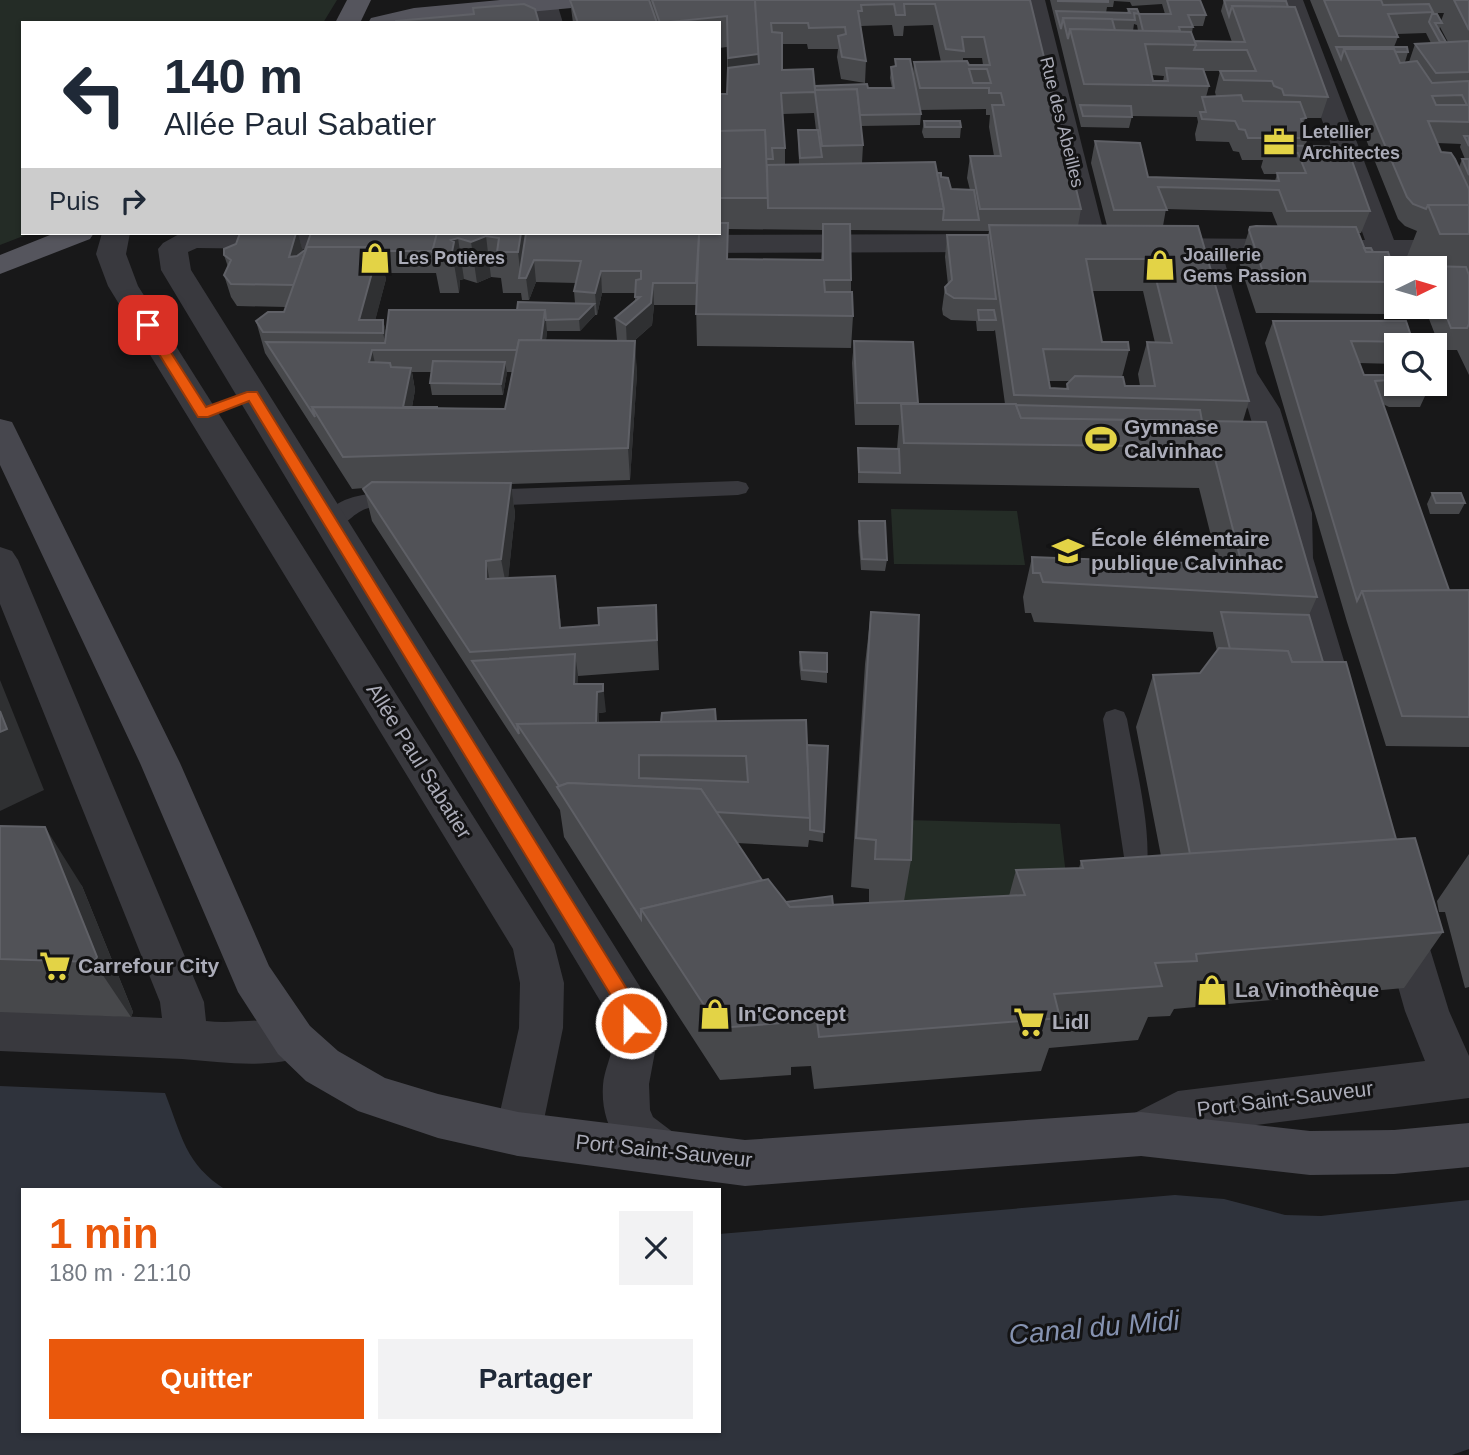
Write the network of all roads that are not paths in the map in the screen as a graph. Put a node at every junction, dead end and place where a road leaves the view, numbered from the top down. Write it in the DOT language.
graph roads {
  1 [pos="359,0"];
  2 [pos="583,0"];
  3 [pos="1033,0"];
  4 [pos="1291,0"];
  5 [pos="549,13"];
  6 [pos="348,21"];
  7 [pos="388,21"];
  8 [pos="75,235"];
  9 [pos="115,235"];
  10 [pos="385,242"];
  11 [pos="1028,243"];
  12 [pos="645,244"];
  13 [pos="1206,248"];
  14 [pos="1469,248"];
  15 [pos="1382,249"];
  16 [pos="0,265"];
  17 [pos="252,395"];
  18 [pos="203,414"];
  19 [pos="0,430"];
  20 [pos="738,488"];
  21 [pos="457,498"];
  22 [pos="415,499"];
  23 [pos="331,522"];
  24 [pos="0,560"];
  25 [pos="1115,719"];
  26 [pos="1351,749"];
  27 [pos="1393,893"];
  28 [pos="1127,913"];
  29 [pos="0,1031"];
  30 [pos="186,1039"];
  31 [pos="294,1040"];
  32 [pos="1461,1078"];
  33 [pos="519,1134"];
  34 [pos="1141,1134"];
  35 [pos="1469,1145"];
  36 [pos="661,1153"];
  1 -- 6 [label="main road"];
  2 -- 5 [label="main road"];
  3 -- 13 [label="street, Rue des Abeilles"];
  4 -- 15 [label="street"];
  5 -- 7 [label="main road"];
  8 -- 16 [label="main road"];
  9 -- 18 [label="street, Allée Paul Sabatier"];
  10 -- 17 [label="street"];
  11 -- 12 [label="street"];
  13 -- 15 [label="street"];
  13 -- 26 [label="street"];
  14 -- 15 [label="street"];
  17 -- 18 [label="street"];
  17 -- 23 [label="street"];
  18 -- 33 [label="street, Allée Paul Sabatier"];
  19 -- 31 [label="main road"];
  20 -- 21 [label="lane"];
  22 -- 23 [label="lane"];
  23 -- 36 [label="street"];
  24 -- 30 [label="street"];
  25 -- 28 [label="lane"];
  27 -- 32 [label="street"];
  29 -- 30 [label="street"];
  30 -- 31 [label="street"];
  31 -- 33 [label="main road, Port Saint-Sauveur"];
  32 -- 34 [label="street, Port Saint-Sauveur"];
  33 -- 36 [label="main road, Port Saint-Sauveur"];
  34 -- 35 [label="main road"];
  34 -- 36 [label="main road, Port Saint-Sauveur"];
}
